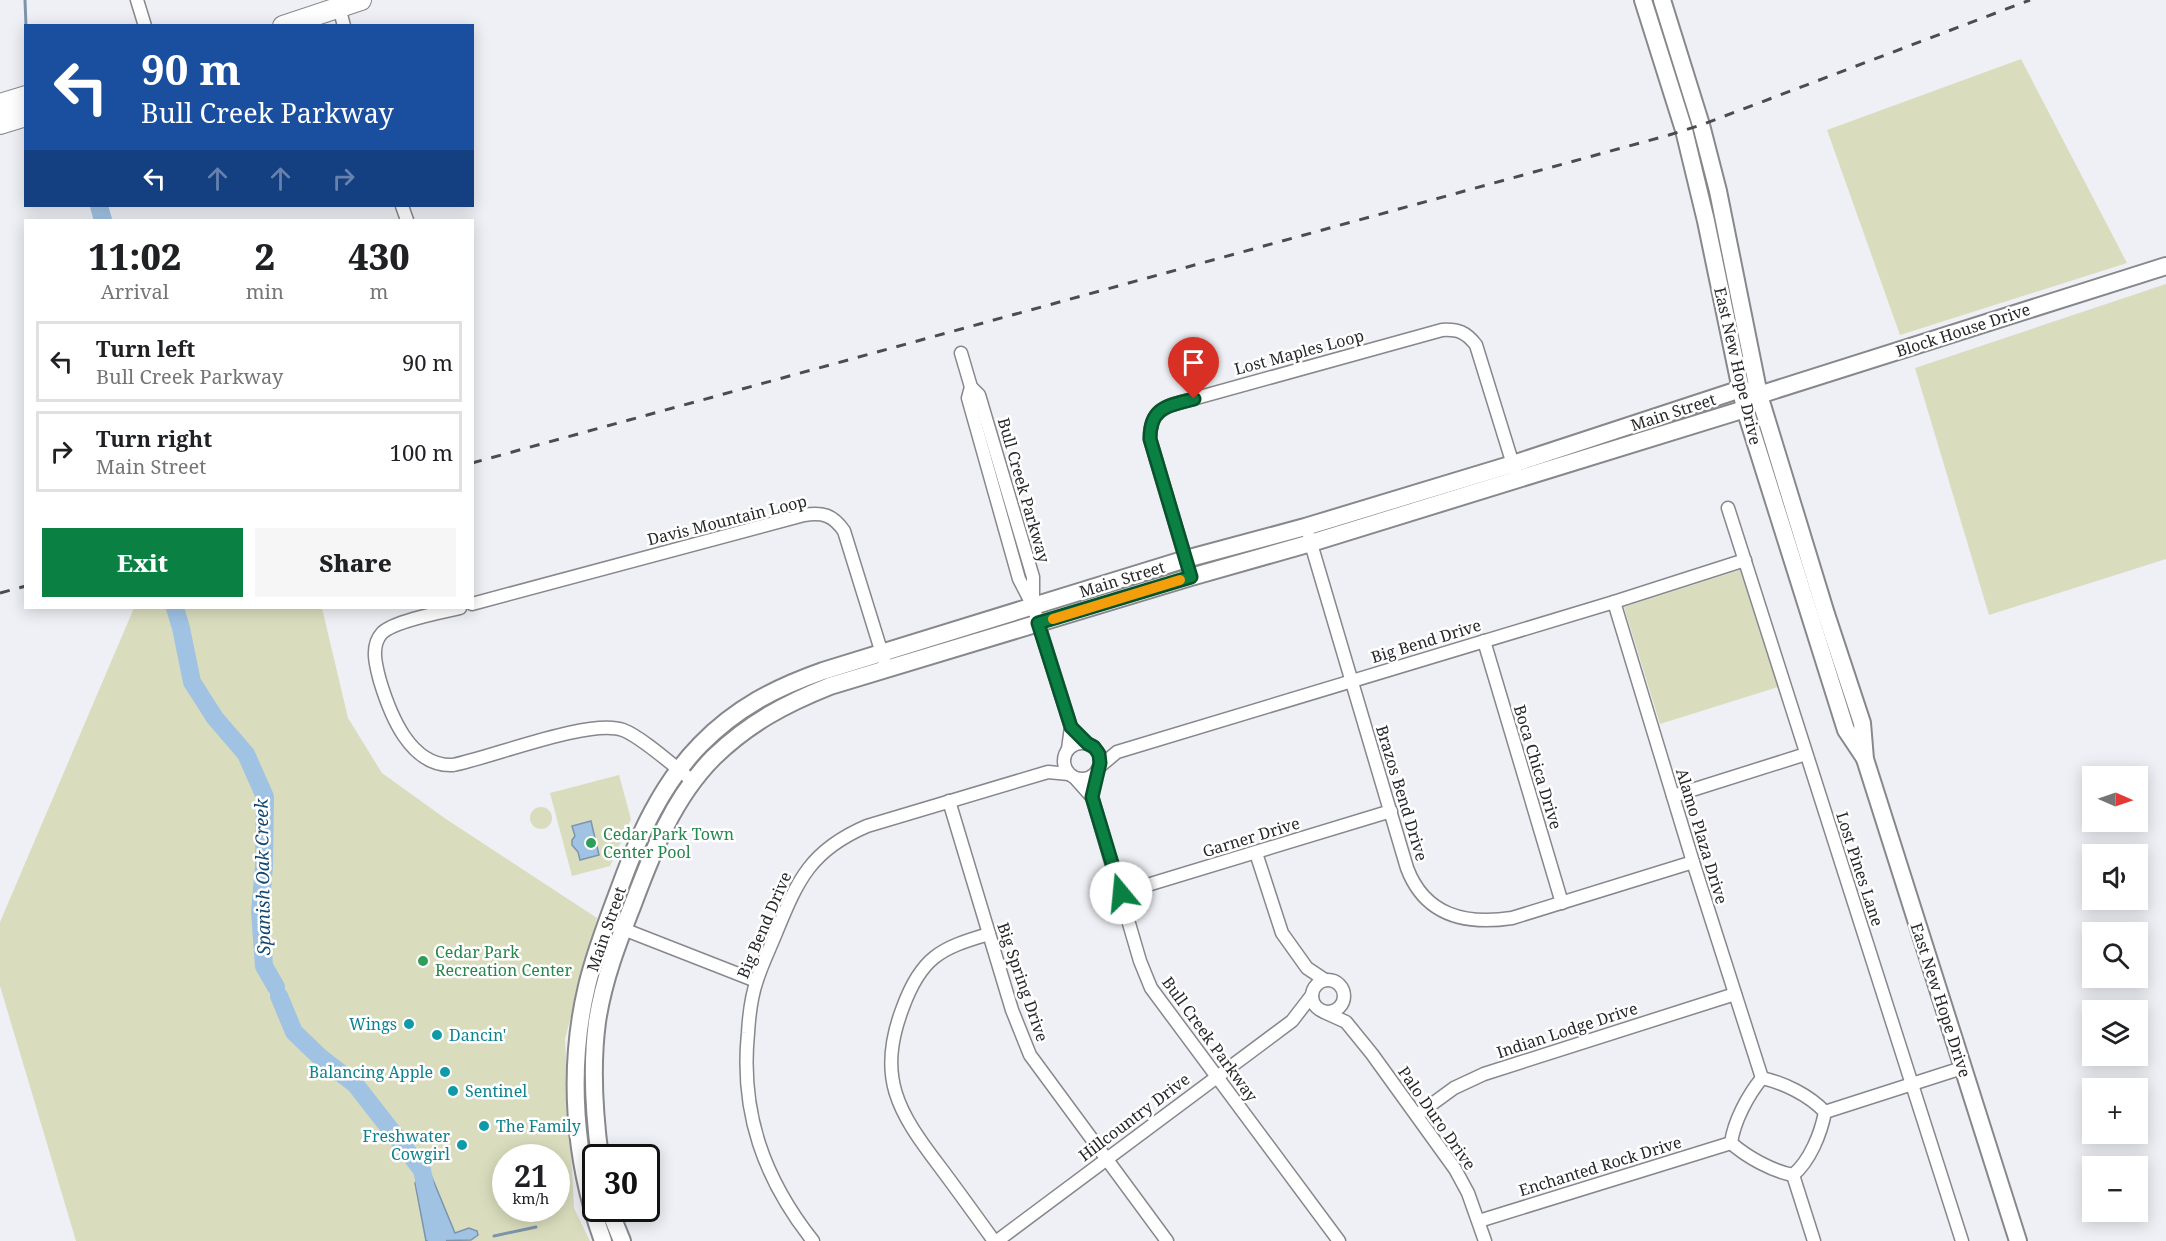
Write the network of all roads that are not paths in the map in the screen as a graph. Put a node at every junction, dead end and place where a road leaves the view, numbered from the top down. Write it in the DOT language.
graph roads {
  1 [pos="137,0"];
  2 [pos="361,0"];
  3 [pos="1643,0"];
  4 [pos="1662,0"];
  5 [pos="342,16"];
  6 [pos="144,24"];
  7 [pos="295,24"];
  8 [pos="24,97"];
  9 [pos="0,104"];
  10 [pos="24,117"];
  11 [pos="0,124"];
  12 [pos="2166,266"];
  13 [pos="961,353"];
  14 [pos="1741,389"];
  15 [pos="1759,394"];
  16 [pos="1745,409"];
  17 [pos="1515,472"];
  18 [pos="1728,508"];
  19 [pos="1308,535"];
  20 [pos="1186,559"];
  21 [pos="1745,560"];
  22 [pos="1191,577"];
  23 [pos="1614,602"];
  24 [pos="474,603"];
  25 [pos="1033,606"];
  26 [pos="456,609"];
  27 [pos="1038,623"];
  28 [pos="1484,641"];
  29 [pos="882,653"];
  30 [pos="887,670"];
  31 [pos="1351,681"];
  32 [pos="1071,727"];
  33 [pos="1091,746"];
  34 [pos="1117,752"];
  35 [pos="1066,753"];
  36 [pos="1806,753"];
  37 [pos="1864,759"];
  38 [pos="1098,769"];
  39 [pos="679,770"];
  40 [pos="1048,772"];
  41 [pos="1072,776"];
  42 [pos="694,782"];
  43 [pos="1672,796"];
  44 [pos="1092,797"];
  45 [pos="949,801"];
  46 [pos="1391,811"];
  47 [pos="1256,853"];
  48 [pos="1693,862"];
  49 [pos="1121,893"];
  50 [pos="1562,903"];
  51 [pos="607,922"];
  52 [pos="623,930"];
  53 [pos="988,934"];
  54 [pos="1306,968"];
  55 [pos="1325,980"];
  56 [pos="756,981"];
  57 [pos="1312,993"];
  58 [pos="1735,994"];
  59 [pos="1344,998"];
  60 [pos="1322,1011"];
  61 [pos="1292,1021"];
  62 [pos="1346,1022"];
  63 [pos="587,1042"];
  64 [pos="1962,1068"];
  65 [pos="1215,1077"];
  66 [pos="1762,1078"];
  67 [pos="1912,1084"];
  68 [pos="1825,1112"];
  69 [pos="1418,1115"];
  70 [pos="1731,1143"];
  71 [pos="598,1144"];
  72 [pos="1106,1160"];
  73 [pos="582,1165"];
  74 [pos="1793,1174"];
  75 [pos="1479,1221"];
  76 [pos="598,1222"];
  77 [pos="614,1222"];
  78 [pos="603,1241"];
  79 [pos="622,1241"];
  80 [pos="813,1241"];
  81 [pos="996,1241"];
  82 [pos="1167,1241"];
  83 [pos="1339,1241"];
  84 [pos="1485,1241"];
  85 [pos="1814,1241"];
  86 [pos="1962,1241"];
  87 [pos="2018,1241"];
  1 -- 6 [label="street"];
  2 -- 5 [label="main road"];
  3 -- 14 [label="street, East New Hope Drive"];
  4 -- 15 [label="street, East New Hope Drive"];
  5 -- 7 [label="main road"];
  8 -- 9 [label="main road"];
  10 -- 11 [label="main road"];
  12 -- 15 [label="street, Block House Drive"];
  13 -- 25 [label="street, Bull Creek Parkway"];
  14 -- 15 [label="street"];
  14 -- 16 [label="street, East New Hope Drive"];
  14 -- 17 [label="street, Main Street"];
  15 -- 16 [label="street, Main Street"];
  15 -- 37 [label="street, East New Hope Drive"];
  16 -- 17 [label="street, Main Street"];
  16 -- 37 [label="street, East New Hope Drive"];
  17 -- 19 [label="street, Main Street"];
  17 -- 20 [label="street, Lost Maples Loop"];
  18 -- 21 [label="street, Lost Pines Lane"];
  19 -- 20 [label="street, Main Street"];
  19 -- 22 [label="street, Main Street"];
  19 -- 31 [label="street, Brazos Bend Drive"];
  20 -- 22 [label="street, Lost Maples Loop"];
  20 -- 25 [label="street, Main Street"];
  21 -- 23 [label="street, Big Bend Drive"];
  21 -- 36 [label="street, Lost Pines Lane"];
  22 -- 27 [label="street, Main Street"];
  23 -- 28 [label="street, Big Bend Drive"];
  23 -- 43 [label="street, Alamo Plaza Drive"];
  24 -- 29 [label="street, Davis Mountain Loop"];
  25 -- 27 [label="street, Bull Creek Parkway"];
  25 -- 29 [label="street, Main Street"];
  26 -- 39 [label="street"];
  27 -- 30 [label="street, Main Street"];
  27 -- 32 [label="street, Bull Creek Parkway"];
  28 -- 31 [label="street, Big Bend Drive"];
  28 -- 50 [label="street, Boca Chica Drive"];
  29 -- 30 [label="street, Davis Mountain Loop"];
  29 -- 39 [label="street, Main Street"];
  30 -- 42 [label="street, Main Street"];
  31 -- 34 [label="street, Big Bend Drive"];
  31 -- 46 [label="street, Brazos Bend Drive"];
  32 -- 33 [label="street, Bull Creek Parkway"];
  32 -- 35 [label="street, Bull Creek Parkway"];
  33 -- 34 [label="street, Big Bend Drive"];
  33 -- 35 [label="street"];
  33 -- 38 [label="street"];
  34 -- 38 [label="street, Big Bend Drive"];
  35 -- 40 [label="street, Big Bend Drive"];
  35 -- 41 [label="street"];
  36 -- 43 [label="street"];
  36 -- 67 [label="street, Lost Pines Lane"];
  37 -- 64 [label="street, East New Hope Drive"];
  38 -- 41 [label="street"];
  38 -- 44 [label="street, Bull Creek Parkway"];
  39 -- 42 [label="street"];
  39 -- 51 [label="street, Main Street"];
  40 -- 41 [label="street, Big Bend Drive"];
  40 -- 45 [label="street, Big Bend Drive"];
  41 -- 44 [label="street, Bull Creek Parkway"];
  42 -- 52 [label="street, Main Street"];
  43 -- 48 [label="street, Alamo Plaza Drive"];
  44 -- 49 [label="street, Bull Creek Parkway"];
  45 -- 53 [label="street, Big Spring Drive"];
  45 -- 56 [label="street, Big Bend Drive"];
  46 -- 47 [label="street, Garner Drive"];
  46 -- 50 [label="street, Brazos Bend Drive"];
  47 -- 49 [label="street, Garner Drive"];
  47 -- 54 [label="street"];
  48 -- 50 [label="street, Brazos Bend Drive"];
  48 -- 58 [label="street, Alamo Plaza Drive"];
  49 -- 65 [label="street, Bull Creek Parkway"];
  51 -- 52 [label="street"];
  51 -- 63 [label="street, Main Street"];
  52 -- 56 [label="street"];
  52 -- 63 [label="street, Main Street"];
  53 -- 72 [label="street, Big Spring Drive"];
  53 -- 81 [label="street"];
  54 -- 55 [label="street"];
  54 -- 57 [label="street"];
  55 -- 57 [label="street"];
  55 -- 59 [label="street"];
  56 -- 80 [label="street, Big Bend Drive"];
  57 -- 60 [label="street"];
  57 -- 61 [label="street, Hillcountry Drive"];
  58 -- 66 [label="street, Alamo Plaza Drive"];
  58 -- 69 [label="street, Indian Lodge Drive"];
  59 -- 60 [label="street"];
  59 -- 62 [label="street"];
  60 -- 61 [label="street, Hillcountry Drive"];
  60 -- 62 [label="street, Palo Duro Drive"];
  61 -- 65 [label="street, Hillcountry Drive"];
  62 -- 69 [label="street, Palo Duro Drive"];
  63 -- 71 [label="street, Main Street"];
  63 -- 73 [label="street, Main Street"];
  64 -- 67 [label="street"];
  64 -- 87 [label="street, East New Hope Drive"];
  65 -- 72 [label="street, Hillcountry Drive"];
  65 -- 83 [label="street, Bull Creek Parkway"];
  66 -- 68 [label="street"];
  66 -- 70 [label="street"];
  67 -- 68 [label="street"];
  67 -- 86 [label="street, Lost Pines Lane"];
  68 -- 74 [label="street"];
  69 -- 75 [label="street, Palo Duro Drive"];
  70 -- 74 [label="street"];
  70 -- 75 [label="street, Enchanted Rock Drive"];
  72 -- 81 [label="street, Hillcountry Drive"];
  72 -- 82 [label="street, Big Spring Drive"];
  74 -- 85 [label="street"];
  75 -- 84 [label="street, Palo Duro Drive"];
  76 -- 78 [label="street, Main Street"];
  77 -- 79 [label="street"];
}
